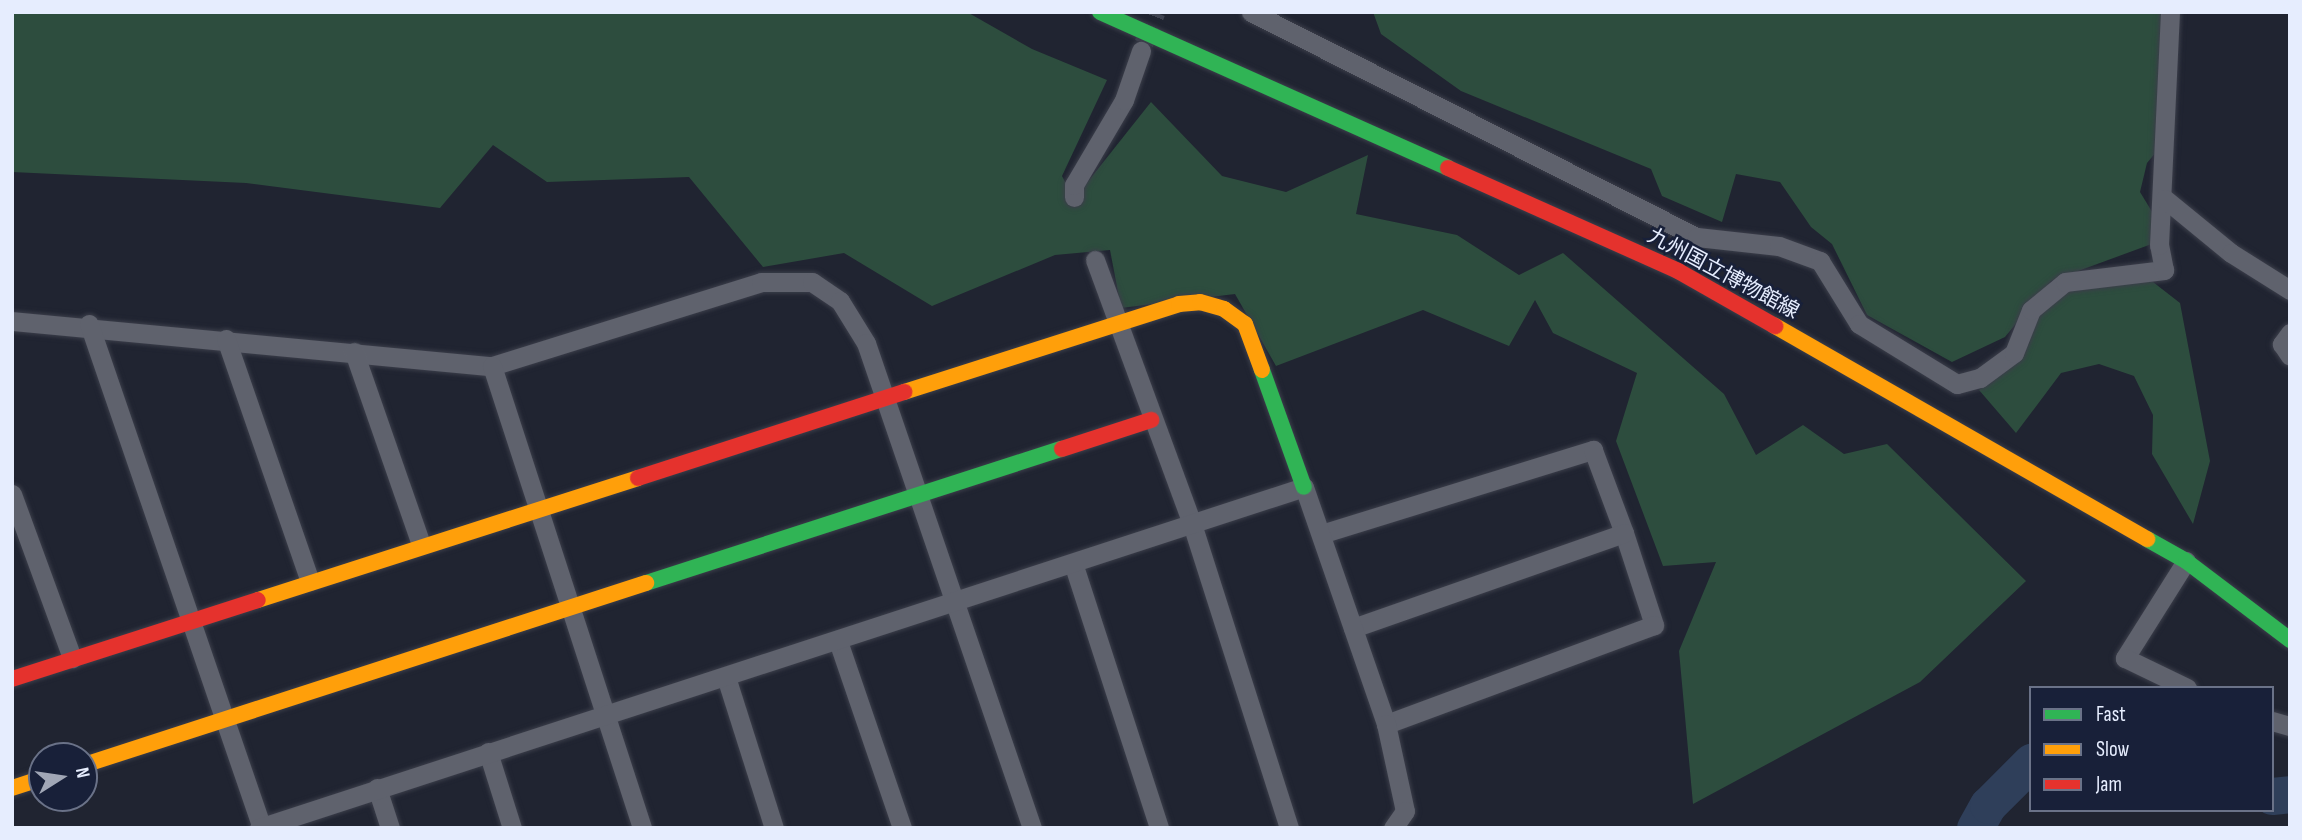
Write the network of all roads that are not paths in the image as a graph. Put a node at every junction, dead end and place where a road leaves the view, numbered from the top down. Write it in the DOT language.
graph roads {
  1 [pos="1100,12"];
  2 [pos="1251,12"];
  3 [pos="2170,12"];
  4 [pos="1141,51"];
  5 [pos="1074,197"];
  6 [pos="2165,199"];
  7 [pos="1095,260"];
  8 [pos="2290,290"];
  9 [pos="1120,318"];
  10 [pos="12,321"];
  11 [pos="89,324"];
  12 [pos="2290,332"];
  13 [pos="226,340"];
  14 [pos="355,352"];
  15 [pos="2290,356"];
  16 [pos="492,366"];
  17 [pos="884,398"];
  18 [pos="1151,420"];
  19 [pos="1304,487"];
  20 [pos="12,494"];
  21 [pos="918,497"];
  22 [pos="540,507"];
  23 [pos="1193,527"];
  24 [pos="1624,533"];
  25 [pos="1321,534"];
  26 [pos="421,544"];
  27 [pos="2186,561"];
  28 [pos="1074,566"];
  29 [pos="310,581"];
  30 [pos="955,603"];
  31 [pos="571,606"];
  32 [pos="193,624"];
  33 [pos="1353,628"];
  34 [pos="2290,640"];
  35 [pos="838,641"];
  36 [pos="72,659"];
  37 [pos="726,677"];
  38 [pos="12,679"];
  39 [pos="2183,686"];
  40 [pos="606,716"];
  41 [pos="226,720"];
  42 [pos="1386,724"];
  43 [pos="488,752"];
  44 [pos="98,761"];
  45 [pos="377,788"];
  46 [pos="261,828"];
  47 [pos="390,828"];
  48 [pos="512,828"];
  49 [pos="642,828"];
  50 [pos="774,828"];
  51 [pos="902,828"];
  52 [pos="1032,828"];
  53 [pos="1160,828"];
  54 [pos="1289,828"];
  55 [pos="1393,828"];
  1 -- 27 [label="street, 九州国立博物館線"];
  2 -- 6 [label="street"];
  3 -- 6 [label="street"];
  4 -- 5 [label="street"];
  6 -- 8 [label="street"];
  7 -- 9 [label="street"];
  9 -- 17 [label="street"];
  9 -- 18 [label="street"];
  9 -- 19 [label="street"];
  10 -- 11 [label="street"];
  11 -- 13 [label="street"];
  11 -- 32 [label="street"];
  12 -- 15 [label="street"];
  13 -- 14 [label="street"];
  13 -- 29 [label="street"];
  14 -- 16 [label="street"];
  14 -- 26 [label="street"];
  16 -- 17 [label="street"];
  16 -- 22 [label="street"];
  17 -- 21 [label="street"];
  17 -- 22 [label="street"];
  18 -- 21 [label="street"];
  18 -- 23 [label="street"];
  19 -- 23 [label="street"];
  19 -- 25 [label="street"];
  20 -- 36 [label="street"];
  21 -- 30 [label="street"];
  21 -- 31 [label="street"];
  22 -- 26 [label="street"];
  22 -- 31 [label="street"];
  23 -- 28 [label="street"];
  23 -- 54 [label="street"];
  24 -- 25 [label="street"];
  24 -- 33 [label="street"];
  24 -- 42 [label="street"];
  25 -- 33 [label="street"];
  26 -- 29 [label="street"];
  27 -- 34 [label="street, 九州国立博物館線"];
  27 -- 39 [label="street"];
  28 -- 30 [label="street"];
  28 -- 53 [label="street"];
  29 -- 32 [label="street"];
  30 -- 35 [label="street"];
  30 -- 52 [label="street"];
  31 -- 40 [label="street"];
  31 -- 41 [label="street"];
  32 -- 36 [label="street"];
  32 -- 41 [label="street"];
  33 -- 42 [label="street"];
  35 -- 37 [label="street"];
  35 -- 51 [label="street"];
  36 -- 38 [label="street"];
  37 -- 40 [label="street"];
  37 -- 50 [label="street"];
  40 -- 43 [label="street"];
  40 -- 49 [label="street"];
  41 -- 44 [label="street"];
  41 -- 46 [label="street"];
  42 -- 55 [label="street"];
  43 -- 45 [label="street"];
  43 -- 48 [label="street"];
  45 -- 46 [label="street"];
  45 -- 47 [label="street"];
}
